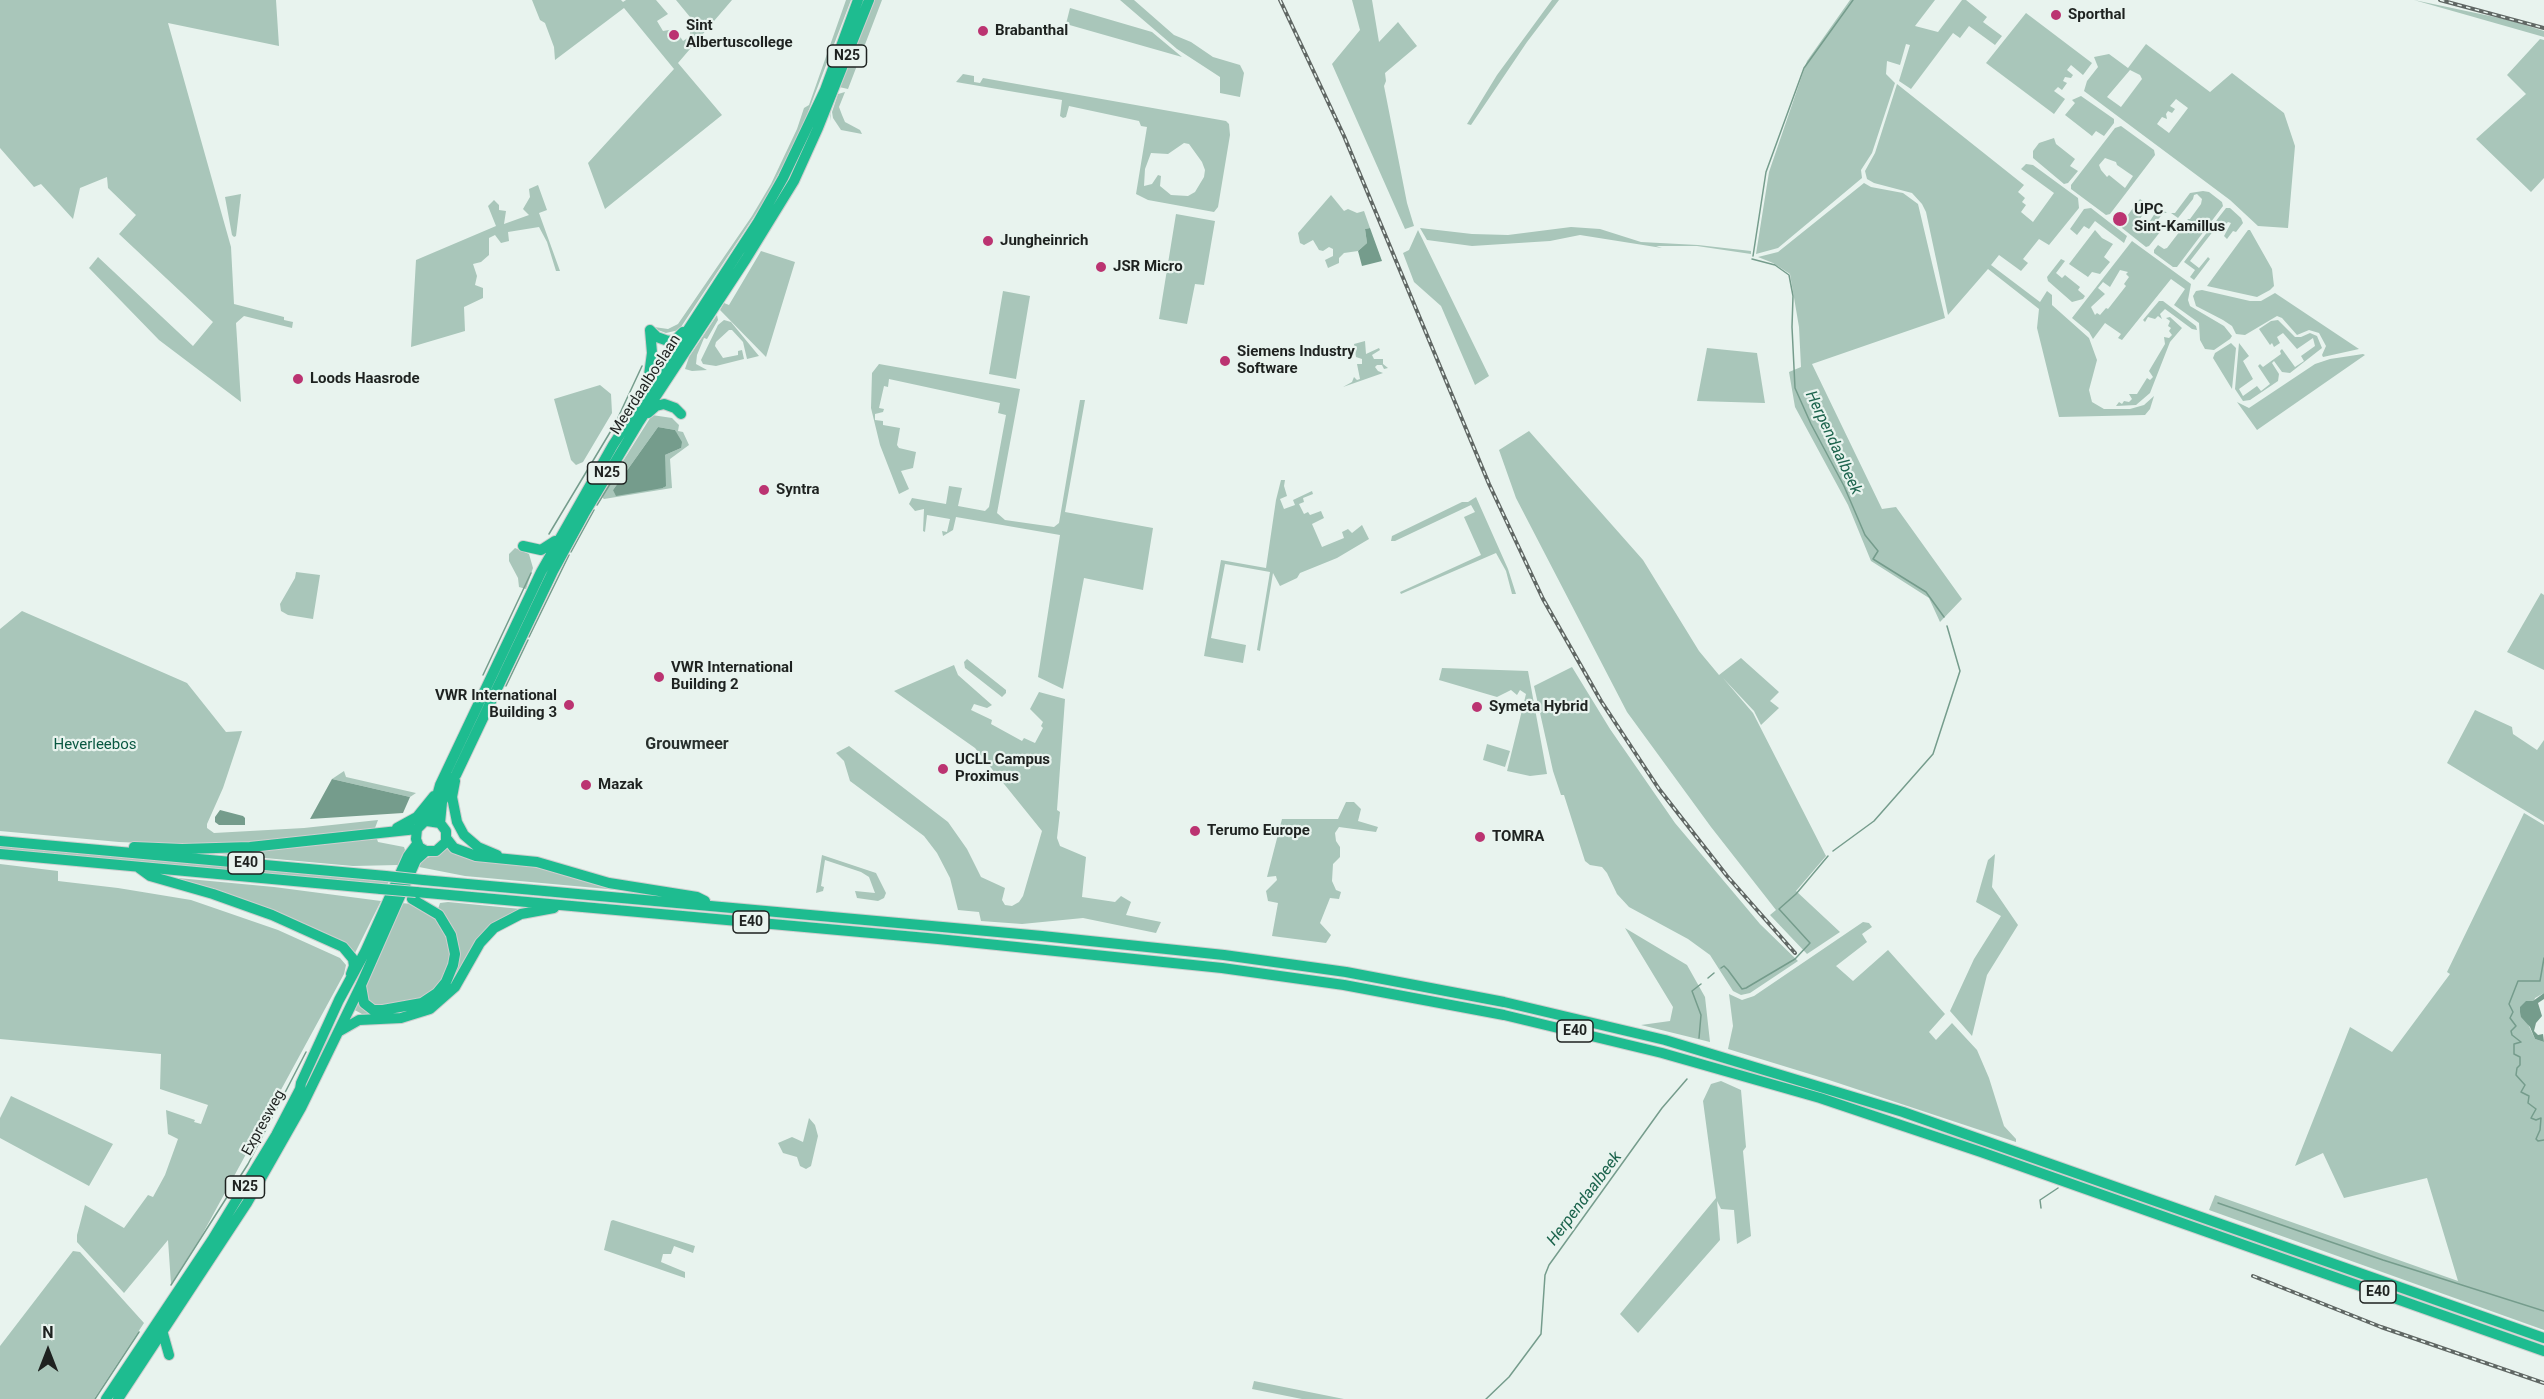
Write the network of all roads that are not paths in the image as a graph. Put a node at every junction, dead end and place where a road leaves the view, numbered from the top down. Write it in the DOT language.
graph roads {
  1 [pos="858,0"];
  2 [pos="869,0"];
  3 [pos="698,317"];
  4 [pos="646,394"];
  5 [pos="681,414"];
  6 [pos="639,422"];
  7 [pos="546,553"];
  8 [pos="553,571"];
  9 [pos="541,572"];
  10 [pos="456,775"];
  11 [pos="440,785"];
  12 [pos="427,821"];
  13 [pos="440,823"];
  14 [pos="417,829"];
  15 [pos="387,832"];
  16 [pos="447,839"];
  17 [pos="0,841"];
  18 [pos="422,847"];
  19 [pos="105,851"];
  20 [pos="0,854"];
  21 [pos="509,858"];
  22 [pos="136,867"];
  23 [pos="414,896"];
  24 [pos="563,905"];
  25 [pos="716,906"];
  26 [pos="358,968"];
  27 [pos="361,985"];
  28 [pos="345,988"];
  29 [pos="348,1010"];
  30 [pos="365,1019"];
  31 [pos="337,1033"];
  32 [pos="155,1326"];
  33 [pos="2544,1338"];
  34 [pos="150,1348"];
  35 [pos="2544,1351"];
  36 [pos="106,1399"];
  37 [pos="118,1399"];
  1 -- 3 [label="highway, Meerdaalboslaan / N25"];
  2 -- 6 [label="highway, Meerdaalboslaan / N25"];
  3 -- 4 [label="highway, Meerdaalboslaan / N25"];
  3 -- 4 [label="highway"];
  4 -- 7 [label="highway, Meerdaalboslaan / N25"];
  5 -- 6 [label="highway"];
  6 -- 8 [label="highway, Meerdaalboslaan / N25"];
  7 -- 8 [label="highway"];
  7 -- 9 [label="highway, Meerdaalboslaan / N25"];
  7 -- 9 [label="highway"];
  8 -- 10 [label="highway, Meerdaalboslaan / N25"];
  9 -- 11 [label="highway, Meerdaalboslaan / N25"];
  10 -- 13 [label="highway, Meerdaalboslaan / N25"];
  10 -- 21 [label="highway"];
  11 -- 12 [label="highway, Meerdaalboslaan / N25"];
  11 -- 15 [label="highway"];
  12 -- 13 [label="highway"];
  12 -- 14 [label="highway, Meerdaalboslaan / N25"];
  13 -- 16 [label="highway"];
  14 -- 15 [label="highway"];
  14 -- 18 [label="highway"];
  15 -- 19 [label="highway"];
  16 -- 18 [label="highway, N25"];
  16 -- 21 [label="highway"];
  17 -- 19 [label="highway, E40"];
  18 -- 26 [label="highway, Expresweg / N25"];
  18 -- 27 [label="highway, Expresweg / N25"];
  19 -- 25 [label="highway, E40, bridge"];
  20 -- 22 [label="highway, E40"];
  21 -- 25 [label="highway"];
  22 -- 23 [label="highway, E40, bridge"];
  22 -- 28 [label="highway"];
  23 -- 24 [label="highway, E40"];
  23 -- 27 [label="highway"];
  24 -- 30 [label="highway"];
  24 -- 35 [label="highway, E40"];
  25 -- 33 [label="highway, E40"];
  26 -- 28 [label="highway, Expresweg / N25"];
  26 -- 29 [label="highway, N25"];
  27 -- 29 [label="highway, Expresweg / N25"];
  28 -- 32 [label="highway, Expresweg / N25"];
  29 -- 30 [label="highway"];
  29 -- 31 [label="highway, Expresweg / N25"];
  30 -- 31 [label="highway"];
  31 -- 32 [label="highway, Expresweg / N25"];
  32 -- 34 [label="highway, Expresweg / N25"];
  32 -- 34 [label="highway"];
  32 -- 36 [label="highway, Expresweg / N25"];
  34 -- 37 [label="highway, Expresweg / N25"];
}
